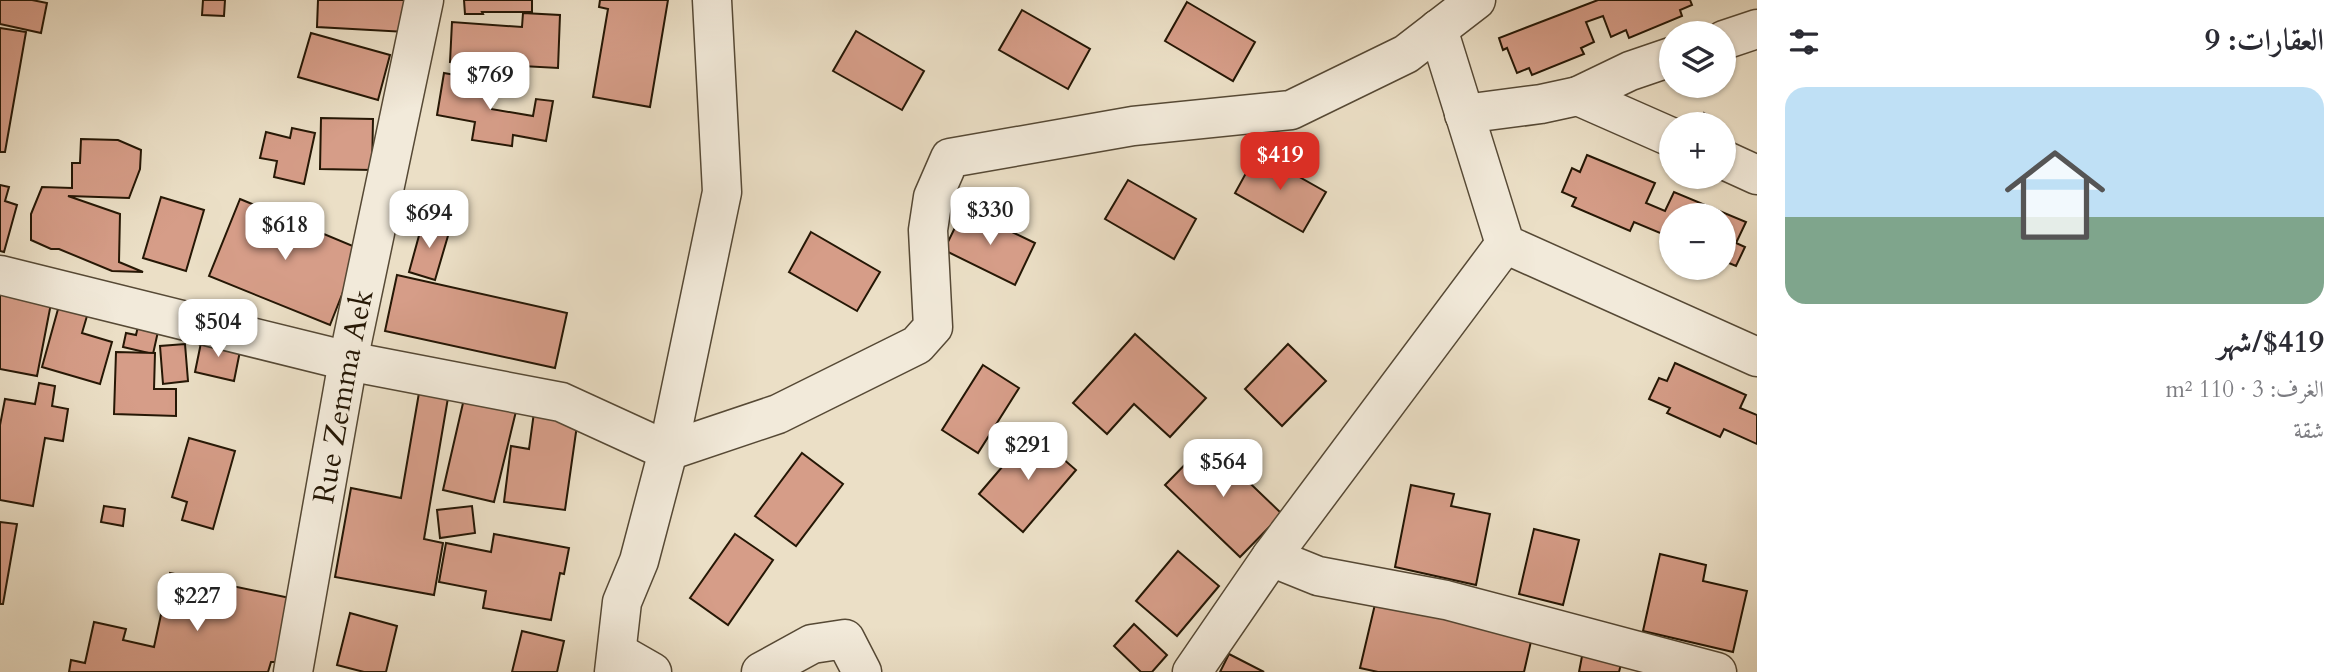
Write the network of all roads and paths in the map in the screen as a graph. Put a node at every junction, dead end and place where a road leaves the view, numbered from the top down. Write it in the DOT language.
graph roads {
  1 [pos="424,0"];
  2 [pos="712,0"];
  3 [pos="1476,0"];
  4 [pos="1438,29"];
  5 [pos="1757,29"];
  6 [pos="1736,36"];
  7 [pos="1659,61"];
  8 [pos="1578,96"];
  9 [pos="1464,114"];
  10 [pos="1659,132"];
  11 [pos="1736,165"];
  12 [pos="1757,175"];
  13 [pos="1505,244"];
  14 [pos="0,275"];
  15 [pos="1757,357"];
  16 [pos="348,361"];
  17 [pos="668,451"];
  18 [pos="1271,557"];
  19 [pos="615,662"];
  20 [pos="293,672"];
  21 [pos="652,672"];
  22 [pos="761,672"];
  23 [pos="862,672"];
  24 [pos="1192,672"];
  25 [pos="1717,672"];
  1 -- 16 [label="street, Rue Zemma Aek"];
  2 -- 17 [label="street"];
  3 -- 4 [label="street"];
  4 -- 9 [label="street"];
  4 -- 17 [label="street"];
  5 -- 6 [label="street"];
  7 -- 8 [label="street"];
  8 -- 9 [label="street"];
  8 -- 10 [label="street"];
  9 -- 13 [label="street"];
  11 -- 12 [label="street"];
  13 -- 15 [label="street"];
  13 -- 18 [label="street"];
  14 -- 16 [label="street"];
  16 -- 17 [label="street"];
  16 -- 20 [label="street, Rue Zemma Aek"];
  17 -- 19 [label="street"];
  18 -- 24 [label="street"];
  18 -- 25 [label="street"];
  19 -- 21 [label="street"];
  22 -- 23 [label="street"];
}
